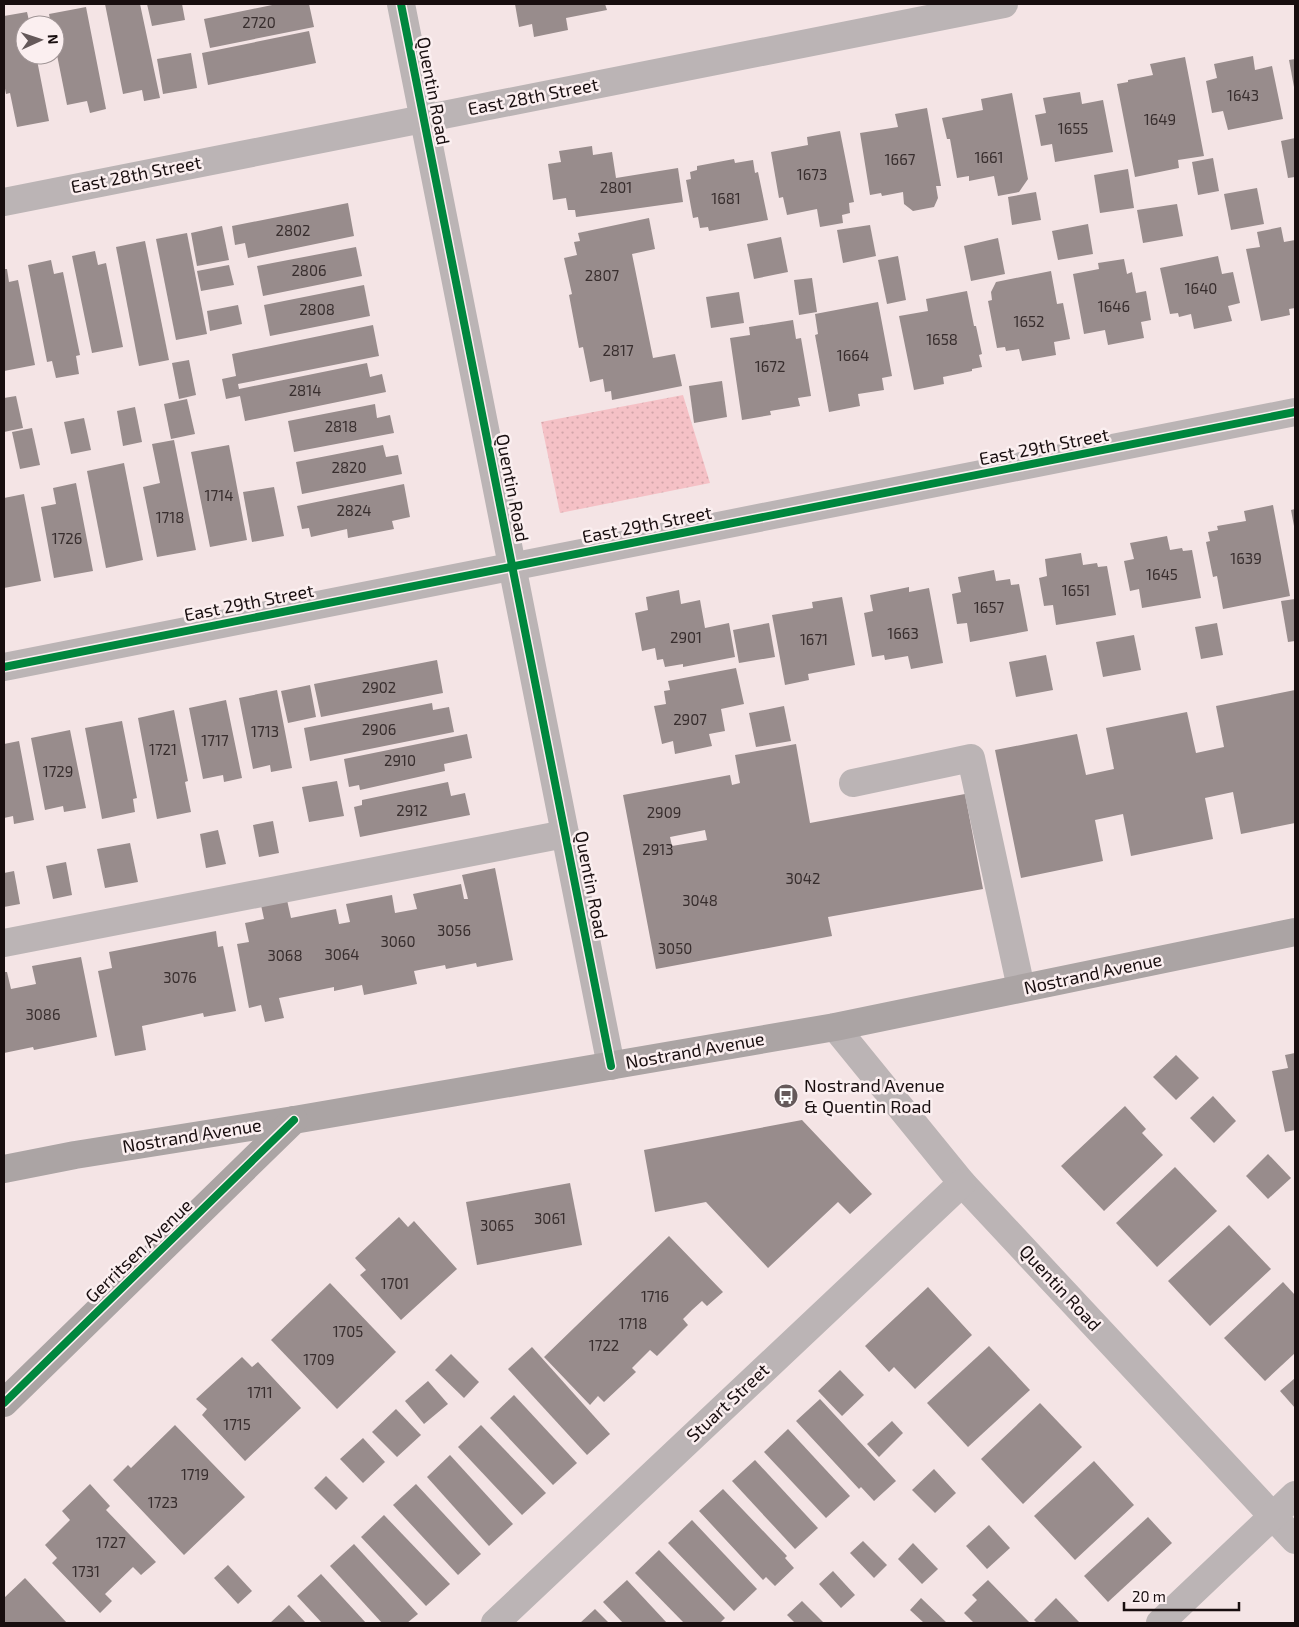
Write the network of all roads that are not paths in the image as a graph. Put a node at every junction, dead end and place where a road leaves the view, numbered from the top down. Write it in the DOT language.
graph roads {
  1 [pos="401,4"];
  2 [pos="1004,4"];
  3 [pos="424,118"];
  4 [pos="4,202"];
  5 [pos="1295,412"];
  6 [pos="512,566"];
  7 [pos="4,667"];
  8 [pos="853,783"];
  9 [pos="565,834"];
  10 [pos="1295,932"];
  11 [pos="4,942"];
  12 [pos="1021,988"];
  13 [pos="835,1027"];
  14 [pos="611,1066"];
  15 [pos="294,1120"];
  16 [pos="4,1169"];
  17 [pos="962,1183"];
  18 [pos="4,1402"];
  19 [pos="1295,1495"];
  20 [pos="1273,1516"];
  21 [pos="1295,1540"];
  22 [pos="495,1623"];
  23 [pos="1160,1623"];
  1 -- 3 [label="street, Quentin Road"];
  2 -- 3 [label="street, East 28th Street"];
  3 -- 4 [label="street, East 28th Street"];
  3 -- 6 [label="street, Quentin Road"];
  5 -- 6 [label="street, East 29th Street"];
  6 -- 7 [label="street, East 29th Street"];
  6 -- 9 [label="street, Quentin Road"];
  8 -- 12 [label="street"];
  9 -- 11 [label="street"];
  9 -- 14 [label="street, Quentin Road"];
  10 -- 12 [label="main road, Nostrand Avenue"];
  12 -- 13 [label="main road, Nostrand Avenue"];
  13 -- 14 [label="main road, Nostrand Avenue"];
  13 -- 17 [label="street, Quentin Road"];
  14 -- 15 [label="main road, Nostrand Avenue"];
  15 -- 16 [label="main road, Nostrand Avenue"];
  15 -- 18 [label="main road, Gerritsen Avenue"];
  17 -- 20 [label="street, Quentin Road"];
  17 -- 22 [label="street, Stuart Street"];
  19 -- 20 [label="street"];
  20 -- 21 [label="street, Quentin Road"];
  20 -- 23 [label="street"];
}
